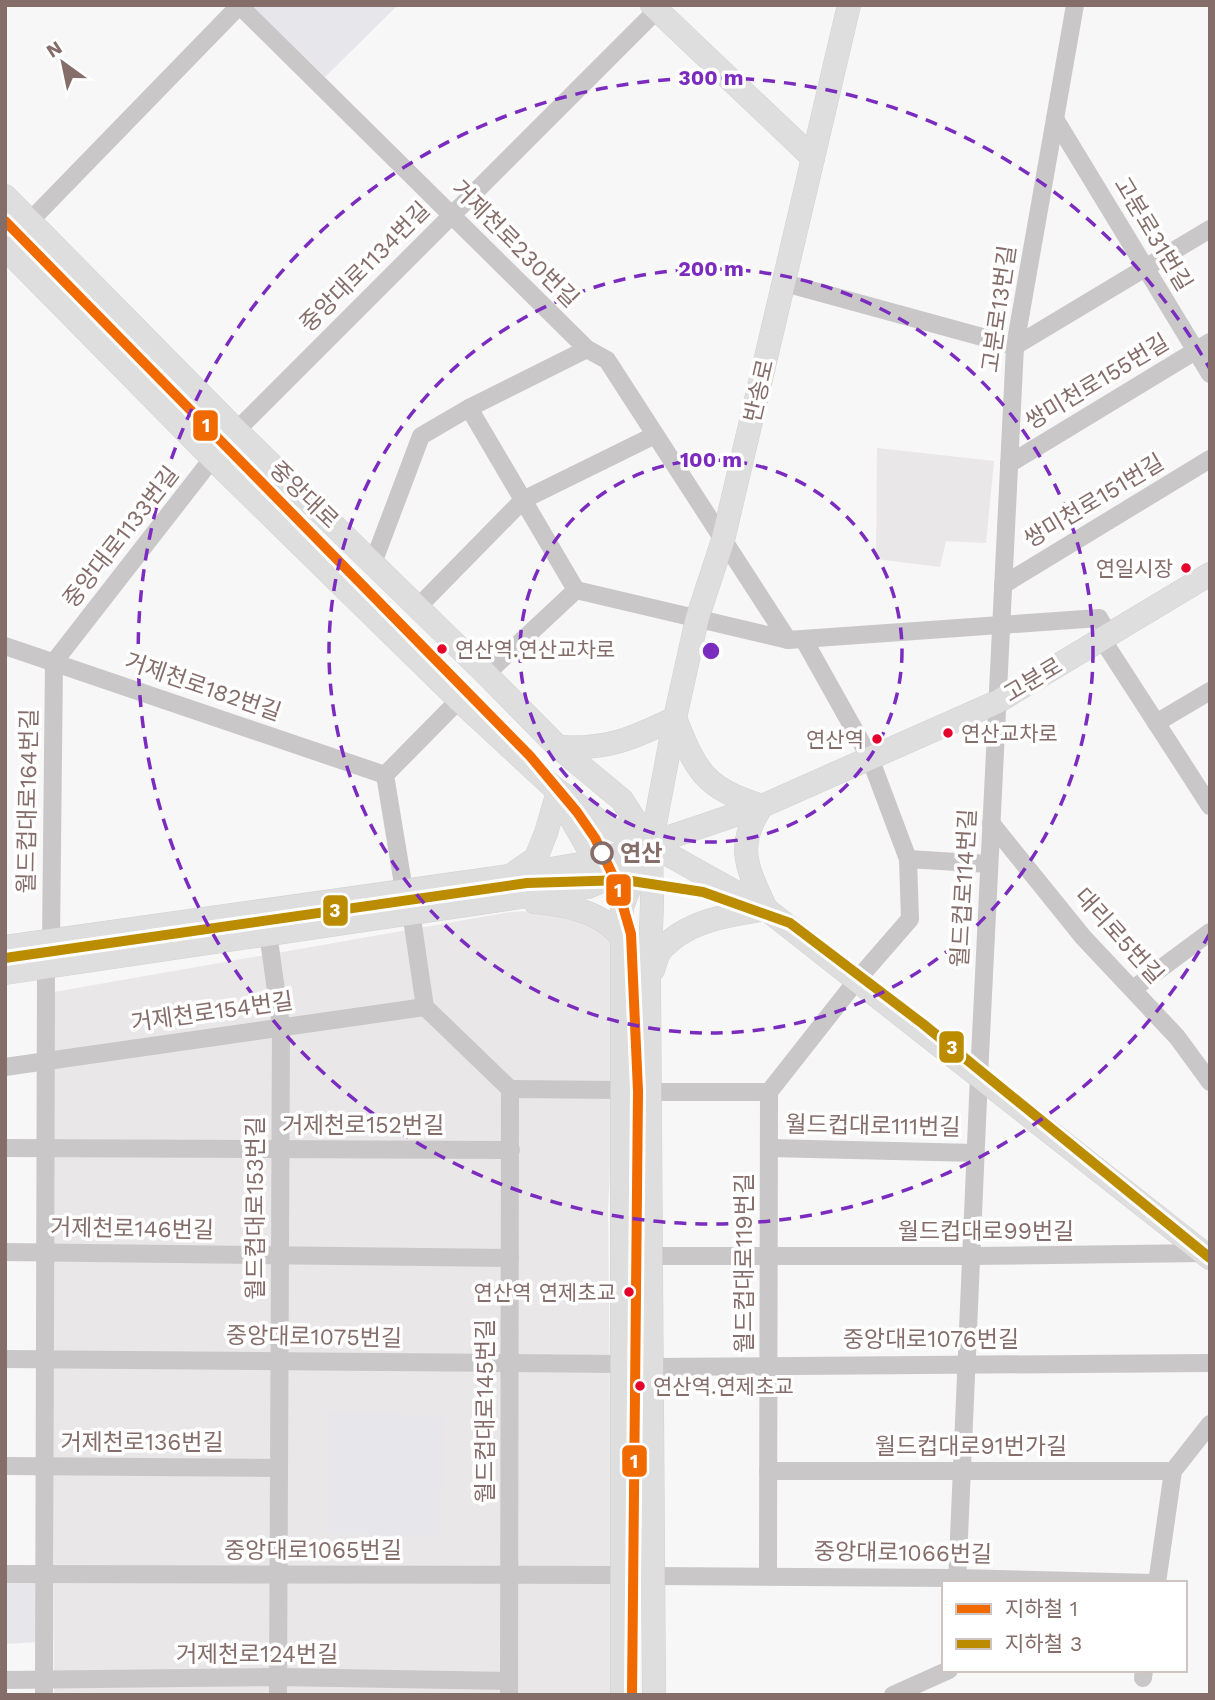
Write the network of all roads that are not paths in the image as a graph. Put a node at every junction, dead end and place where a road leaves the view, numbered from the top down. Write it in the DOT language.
graph roads {
  1 [pos="240,5"];
  2 [pos="849,5"];
  3 [pos="1075,5"];
  4 [pos="654,8"];
  5 [pos="1055,119"];
  6 [pos="813,158"];
  7 [pos="5,196"];
  8 [pos="451,215"];
  9 [pos="30,220"];
  10 [pos="1210,229"];
  11 [pos="6,250"];
  12 [pos="1144,268"];
  13 [pos="785,283"];
  14 [pos="1015,346"];
  15 [pos="1203,346"];
  16 [pos="587,349"];
  17 [pos="1210,374"];
  18 [pos="469,408"];
  19 [pos="655,435"];
  20 [pos="225,443"];
  21 [pos="1210,459"];
  22 [pos="1009,464"];
  23 [pos="523,500"];
  24 [pos="723,540"];
  25 [pos="373,563"];
  26 [pos="1210,574"];
  27 [pos="1003,585"];
  28 [pos="576,590"];
  29 [pos="418,607"];
  30 [pos="697,619"];
  31 [pos="1001,624"];
  32 [pos="1105,637"];
  33 [pos="796,640"];
  34 [pos="5,646"];
  35 [pos="54,663"];
  36 [pos="486,674"];
  37 [pos="1210,691"];
  38 [pos="459,700"];
  39 [pos="997,702"];
  40 [pos="675,718"];
  41 [pos="1156,723"];
  42 [pos="558,747"];
  43 [pos="870,758"];
  44 [pos="385,775"];
  45 [pos="555,791"];
  46 [pos="762,806"];
  47 [pos="1210,806"];
  48 [pos="991,823"];
  49 [pos="651,845"];
  50 [pos="908,859"];
  51 [pos="989,864"];
  52 [pos="601,869"];
  53 [pos="510,876"];
  54 [pos="500,899"];
  55 [pos="407,901"];
  56 [pos="622,907"];
  57 [pos="766,909"];
  58 [pos="1210,932"];
  59 [pos="268,933"];
  60 [pos="51,940"];
  61 [pos="623,942"];
  62 [pos="5,947"];
  63 [pos="46,967"];
  64 [pos="5,973"];
  65 [pos="857,981"];
  66 [pos="649,982"];
  67 [pos="1133,989"];
  68 [pos="425,1006"];
  69 [pos="281,1026"];
  70 [pos="46,1060"];
  71 [pos="5,1067"];
  72 [pos="979,1076"];
  73 [pos="1210,1082"];
  74 [pos="510,1089"];
  75 [pos="623,1090"];
  76 [pos="651,1092"];
  77 [pos="769,1093"];
  78 [pos="5,1148"];
  79 [pos="46,1148"];
  80 [pos="769,1148"];
  81 [pos="280,1149"];
  82 [pos="511,1150"];
  83 [pos="976,1153"];
  84 [pos="5,1252"];
  85 [pos="45,1252"];
  86 [pos="1207,1255"];
  87 [pos="280,1256"];
  88 [pos="652,1256"];
  89 [pos="769,1256"];
  90 [pos="972,1256"];
  91 [pos="510,1258"];
  92 [pos="5,1359"];
  93 [pos="45,1360"];
  94 [pos="279,1360"];
  95 [pos="1210,1363"];
  96 [pos="509,1364"];
  97 [pos="622,1364"];
  98 [pos="967,1364"];
  99 [pos="769,1365"];
  100 [pos="652,1367"];
  101 [pos="1210,1424"];
  102 [pos="5,1466"];
  103 [pos="45,1466"];
  104 [pos="279,1468"];
  105 [pos="768,1471"];
  106 [pos="962,1471"];
  107 [pos="1173,1471"];
  108 [pos="5,1574"];
  109 [pos="44,1574"];
  110 [pos="278,1575"];
  111 [pos="509,1575"];
  112 [pos="621,1575"];
  113 [pos="653,1576"];
  114 [pos="768,1576"];
  115 [pos="957,1580"];
  116 [pos="1023,1581"];
  117 [pos="1155,1581"];
  118 [pos="944,1672"];
  119 [pos="5,1680"];
  120 [pos="278,1686"];
  121 [pos="44,1687"];
  122 [pos="509,1688"];
  123 [pos="622,1695"];
  124 [pos="654,1695"];
  125 [pos="892,1695"];
  1 -- 8 [label="street, 거제천로230번길"];
  1 -- 9 [label="street"];
  2 -- 6 [label="main road, 반송로"];
  3 -- 5 [label="street, 고분로13번길"];
  4 -- 6 [label="main road"];
  4 -- 8 [label="street, 중앙대로1134번길"];
  5 -- 12 [label="street, 고분로31번길"];
  5 -- 14 [label="street, 고분로13번길"];
  6 -- 13 [label="main road, 반송로"];
  7 -- 9 [label="main road, 중앙대로"];
  8 -- 16 [label="street, 거제천로230번길"];
  8 -- 20 [label="street, 중앙대로1134번길"];
  9 -- 20 [label="main road, 중앙대로"];
  10 -- 12 [label="street"];
  11 -- 20 [label="main road, 중앙대로"];
  12 -- 14 [label="street"];
  12 -- 15 [label="street, 고분로31번길"];
  13 -- 14 [label="street"];
  13 -- 24 [label="main road, 반송로"];
  14 -- 22 [label="street, 고분로13번길"];
  15 -- 17 [label="street, 고분로31번길"];
  15 -- 22 [label="street, 쌍미천로155번길"];
  16 -- 18 [label="street"];
  16 -- 19 [label="street, 거제천로230번길"];
  18 -- 23 [label="street"];
  18 -- 25 [label="street"];
  19 -- 23 [label="street"];
  19 -- 24 [label="street, 거제천로230번길"];
  20 -- 25 [label="main road, 중앙대로"];
  20 -- 35 [label="street, 중앙대로1133번길"];
  20 -- 38 [label="main road, 중앙대로"];
  21 -- 27 [label="street, 쌍미천로151번길"];
  22 -- 27 [label="street, 고분로13번길"];
  23 -- 28 [label="street"];
  23 -- 29 [label="street"];
  24 -- 30 [label="main road, 반송로"];
  24 -- 33 [label="street, 거제천로230번길"];
  25 -- 29 [label="main road, 중앙대로"];
  26 -- 32 [label="main road, 고분로"];
  27 -- 31 [label="street, 고분로13번길"];
  28 -- 30 [label="street"];
  28 -- 36 [label="street"];
  29 -- 36 [label="main road, 중앙대로"];
  30 -- 33 [label="street"];
  30 -- 40 [label="main road, 반송로"];
  31 -- 32 [label="street"];
  31 -- 33 [label="street"];
  31 -- 39 [label="street, 고분로13번길"];
  32 -- 39 [label="main road, 고분로"];
  32 -- 41 [label="street"];
  33 -- 43 [label="street, 거제천로230번길"];
  34 -- 35 [label="street, 거제천로182번길"];
  35 -- 44 [label="street, 거제천로182번길"];
  35 -- 60 [label="street, 월드컵대로164번길"];
  36 -- 42 [label="main road, 중앙대로"];
  37 -- 41 [label="street"];
  38 -- 44 [label="street"];
  38 -- 45 [label="main road, 중앙대로"];
  39 -- 43 [label="main road, 고분로"];
  39 -- 48 [label="street, 월드컵로114번길"];
  40 -- 42 [label="main road"];
  40 -- 46 [label="main road"];
  40 -- 49 [label="main road, 반송로"];
  41 -- 47 [label="street"];
  42 -- 49 [label="main road, 중앙대로"];
  43 -- 46 [label="main road, 고분로"];
  43 -- 50 [label="street, 거제천로230번길"];
  44 -- 55 [label="street"];
  45 -- 49 [label="main road, 중앙대로"];
  45 -- 52 [label="main road"];
  45 -- 53 [label="main road"];
  46 -- 49 [label="main road, 고분로"];
  46 -- 57 [label="main road"];
  48 -- 51 [label="street, 월드컵로114번길"];
  48 -- 67 [label="street, 대리로5번길"];
  49 -- 52 [label="main road, 고분로"];
  49 -- 56 [label="main road"];
  49 -- 57 [label="main road"];
  49 -- 66 [label="main road"];
  50 -- 51 [label="street"];
  50 -- 65 [label="street, 거제천로230번길"];
  51 -- 72 [label="street, 월드컵로114번길"];
  52 -- 53 [label="main road"];
  52 -- 54 [label="main road"];
  52 -- 56 [label="main road"];
  53 -- 55 [label="main road"];
  54 -- 55 [label="main road"];
  54 -- 61 [label="main road"];
  55 -- 59 [label="main road"];
  55 -- 60 [label="main road"];
  55 -- 68 [label="street"];
  56 -- 61 [label="main road"];
  57 -- 65 [label="main road"];
  57 -- 66 [label="main road"];
  58 -- 67 [label="street"];
  59 -- 63 [label="main road"];
  59 -- 69 [label="street, 월드컵대로153번길"];
  60 -- 62 [label="main road"];
  61 -- 75 [label="main road"];
  63 -- 64 [label="main road"];
  63 -- 70 [label="street"];
  65 -- 72 [label="main road"];
  65 -- 77 [label="street"];
  66 -- 76 [label="main road"];
  67 -- 73 [label="street, 대리로5번길"];
  68 -- 69 [label="street, 거제천로154번길"];
  68 -- 74 [label="street"];
  69 -- 70 [label="street, 거제천로154번길"];
  69 -- 81 [label="street, 월드컵대로153번길"];
  70 -- 71 [label="street, 거제천로154번길"];
  70 -- 79 [label="street"];
  72 -- 83 [label="street, 월드컵대로111번길"];
  72 -- 86 [label="main road"];
  74 -- 75 [label="street"];
  74 -- 82 [label="street, 월드컵대로145번길"];
  75 -- 97 [label="main road"];
  76 -- 77 [label="street"];
  76 -- 88 [label="main road"];
  77 -- 80 [label="street, 월드컵대로119번길"];
  78 -- 79 [label="street, 거제천로152번길"];
  79 -- 81 [label="street, 거제천로152번길"];
  79 -- 85 [label="street"];
  80 -- 83 [label="street, 월드컵대로111번길"];
  80 -- 89 [label="street, 월드컵대로119번길"];
  81 -- 82 [label="street, 거제천로152번길"];
  81 -- 87 [label="street, 월드컵대로153번길"];
  82 -- 91 [label="street, 월드컵대로145번길"];
  83 -- 90 [label="street, 월드컵대로111번길"];
  84 -- 85 [label="street, 거제천로146번길"];
  85 -- 87 [label="street, 거제천로146번길"];
  85 -- 93 [label="street"];
  86 -- 90 [label="street, 월드컵대로99번길"];
  87 -- 91 [label="street, 거제천로146번길"];
  87 -- 94 [label="street, 월드컵대로153번길"];
  88 -- 89 [label="street, 월드컵대로99번길"];
  88 -- 100 [label="main road"];
  89 -- 90 [label="street, 월드컵대로99번길"];
  89 -- 99 [label="street, 월드컵대로119번길"];
  90 -- 98 [label="street, 월드컵대로111번길"];
  91 -- 96 [label="street, 월드컵대로145번길"];
  92 -- 93 [label="street, 중앙대로1075번길"];
  93 -- 94 [label="street, 중앙대로1075번길"];
  93 -- 103 [label="street"];
  94 -- 96 [label="street, 중앙대로1075번길"];
  94 -- 104 [label="street, 월드컵대로153번길"];
  95 -- 98 [label="street, 중앙대로1076번길"];
  96 -- 97 [label="street, 중앙대로1075번길"];
  96 -- 111 [label="street, 월드컵대로145번길"];
  97 -- 112 [label="main road"];
  98 -- 99 [label="street, 중앙대로1076번길"];
  98 -- 106 [label="street, 월드컵대로111번길"];
  99 -- 100 [label="street, 중앙대로1076번길"];
  99 -- 105 [label="street, 월드컵대로119번길"];
  100 -- 113 [label="main road"];
  101 -- 107 [label="street"];
  102 -- 103 [label="street, 거제천로136번길"];
  103 -- 104 [label="street, 거제천로136번길"];
  103 -- 109 [label="street"];
  104 -- 110 [label="street, 월드컵대로153번길"];
  105 -- 106 [label="street, 월드컵대로91번가길"];
  105 -- 114 [label="street, 월드컵대로119번길"];
  106 -- 107 [label="street, 월드컵대로91번가길"];
  106 -- 115 [label="street, 월드컵대로111번길"];
  107 -- 117 [label="street"];
  108 -- 109 [label="street, 중앙대로1065번길"];
  109 -- 110 [label="street, 중앙대로1065번길"];
  109 -- 121 [label="street"];
  110 -- 111 [label="street, 중앙대로1065번길"];
  110 -- 120 [label="street, 월드컵대로153번길"];
  111 -- 112 [label="street, 중앙대로1065번길"];
  111 -- 122 [label="street, 월드컵대로145번길"];
  112 -- 123 [label="main road"];
  113 -- 114 [label="street, 중앙대로1066번길"];
  113 -- 124 [label="main road"];
  114 -- 115 [label="street, 중앙대로1066번길"];
  115 -- 116 [label="street, 중앙대로1066번길"];
  118 -- 125 [label="street"];
  119 -- 121 [label="street, 거제천로124번길"];
  120 -- 121 [label="street, 거제천로124번길"];
  120 -- 122 [label="street, 거제천로124번길"];
}
